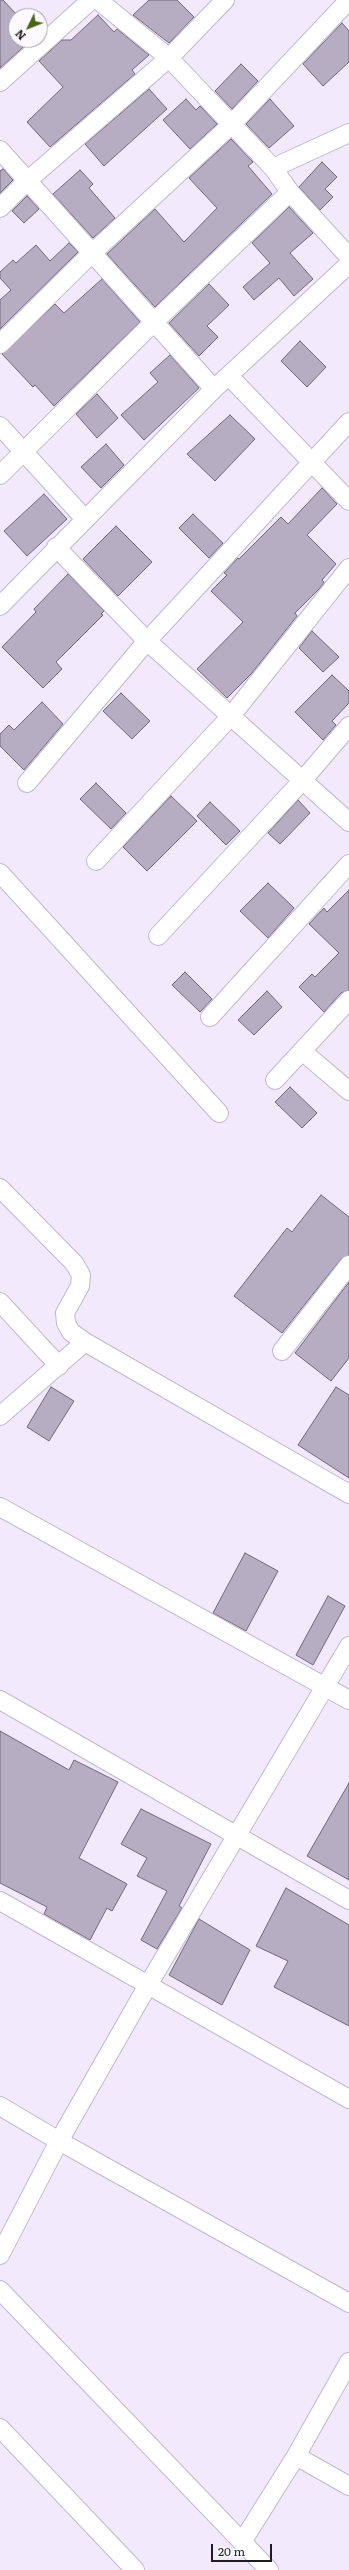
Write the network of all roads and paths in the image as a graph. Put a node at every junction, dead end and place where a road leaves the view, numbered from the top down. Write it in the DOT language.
graph roads {
  1 [pos="91,0"];
  2 [pos="98,0"];
  3 [pos="225,0"];
  4 [pos="349,0"];
  5 [pos="169,58"];
  6 [pos="0,82"];
  7 [pos="231,124"];
  8 [pos="349,132"];
  9 [pos="0,150"];
  10 [pos="273,168"];
  11 [pos="27,181"];
  12 [pos="290,192"];
  13 [pos="0,208"];
  14 [pos="91,254"];
  15 [pos="349,257"];
  16 [pos="349,264"];
  17 [pos="154,322"];
  18 [pos="0,344"];
  19 [pos="229,376"];
  20 [pos="214,389"];
  21 [pos="349,422"];
  22 [pos="0,426"];
  23 [pos="23,452"];
  24 [pos="311,464"];
  25 [pos="0,475"];
  26 [pos="349,501"];
  27 [pos="85,519"];
  28 [pos="56,547"];
  29 [pos="349,568"];
  30 [pos="0,606"];
  31 [pos="147,640"];
  32 [pos="231,716"];
  33 [pos="349,726"];
  34 [pos="302,781"];
  35 [pos="27,783"];
  36 [pos="349,822"];
  37 [pos="96,861"];
  38 [pos="349,864"];
  39 [pos="0,873"];
  40 [pos="158,936"];
  41 [pos="349,1000"];
  42 [pos="210,1017"];
  43 [pos="302,1051"];
  44 [pos="275,1080"];
  45 [pos="349,1091"];
  46 [pos="219,1113"];
  47 [pos="0,1188"];
  48 [pos="349,1265"];
  49 [pos="0,1302"];
  50 [pos="84,1342"];
  51 [pos="282,1351"];
  52 [pos="59,1366"];
  53 [pos="0,1416"];
  54 [pos="349,1494"];
  55 [pos="0,1507"];
  56 [pos="349,1646"];
  57 [pos="326,1687"];
  58 [pos="0,1700"];
  59 [pos="349,1700"];
  60 [pos="236,1835"];
  61 [pos="349,1900"];
  62 [pos="0,1901"];
  63 [pos="148,1985"];
  64 [pos="349,2099"];
  65 [pos="0,2106"];
  66 [pos="59,2141"];
  67 [pos="0,2255"];
  68 [pos="0,2290"];
  69 [pos="349,2303"];
  70 [pos="349,2362"];
  71 [pos="0,2428"];
  72 [pos="296,2456"];
  73 [pos="349,2486"];
  74 [pos="242,2542"];
  75 [pos="134,2569"];
  76 [pos="269,2570"];
  1 -- 6 [label="street"];
  2 -- 5 [label="street"];
  3 -- 5 [label="street"];
  4 -- 7 [label="street"];
  5 -- 7 [label="street"];
  5 -- 11 [label="street"];
  7 -- 10 [label="street"];
  7 -- 14 [label="street"];
  8 -- 10 [label="street"];
  9 -- 11 [label="street"];
  10 -- 12 [label="street"];
  11 -- 13 [label="street"];
  11 -- 14 [label="street"];
  12 -- 15 [label="street"];
  12 -- 17 [label="street"];
  14 -- 17 [label="street"];
  14 -- 18 [label="street"];
  16 -- 19 [label="street"];
  17 -- 20 [label="street"];
  17 -- 23 [label="street"];
  19 -- 20 [label="street"];
  19 -- 24 [label="street"];
  20 -- 27 [label="street"];
  21 -- 24 [label="street"];
  22 -- 23 [label="street"];
  23 -- 25 [label="street"];
  23 -- 27 [label="street"];
  24 -- 26 [label="street"];
  24 -- 31 [label="street"];
  27 -- 28 [label="street"];
  28 -- 30 [label="street"];
  28 -- 31 [label="street"];
  29 -- 32 [label="street"];
  31 -- 32 [label="street"];
  31 -- 35 [label="street"];
  32 -- 34 [label="street"];
  32 -- 37 [label="street"];
  33 -- 34 [label="street"];
  34 -- 36 [label="street"];
  34 -- 40 [label="street"];
  38 -- 42 [label="street"];
  39 -- 46 [label="street"];
  41 -- 43 [label="street"];
  43 -- 44 [label="street"];
  43 -- 45 [label="street"];
  47 -- 50 [label="street"];
  48 -- 51 [label="street"];
  49 -- 52 [label="street"];
  50 -- 52 [label="street"];
  50 -- 54 [label="street"];
  52 -- 53 [label="street"];
  55 -- 57 [label="street"];
  56 -- 57 [label="street"];
  57 -- 59 [label="street"];
  57 -- 60 [label="street"];
  58 -- 60 [label="street"];
  60 -- 61 [label="street"];
  60 -- 63 [label="street"];
  62 -- 63 [label="street"];
  63 -- 64 [label="street"];
  63 -- 66 [label="street"];
  65 -- 66 [label="street"];
  66 -- 67 [label="street"];
  66 -- 69 [label="street"];
  68 -- 74 [label="street"];
  70 -- 72 [label="street"];
  71 -- 75 [label="street"];
  72 -- 73 [label="street"];
  72 -- 74 [label="street"];
  74 -- 76 [label="street"];
}
